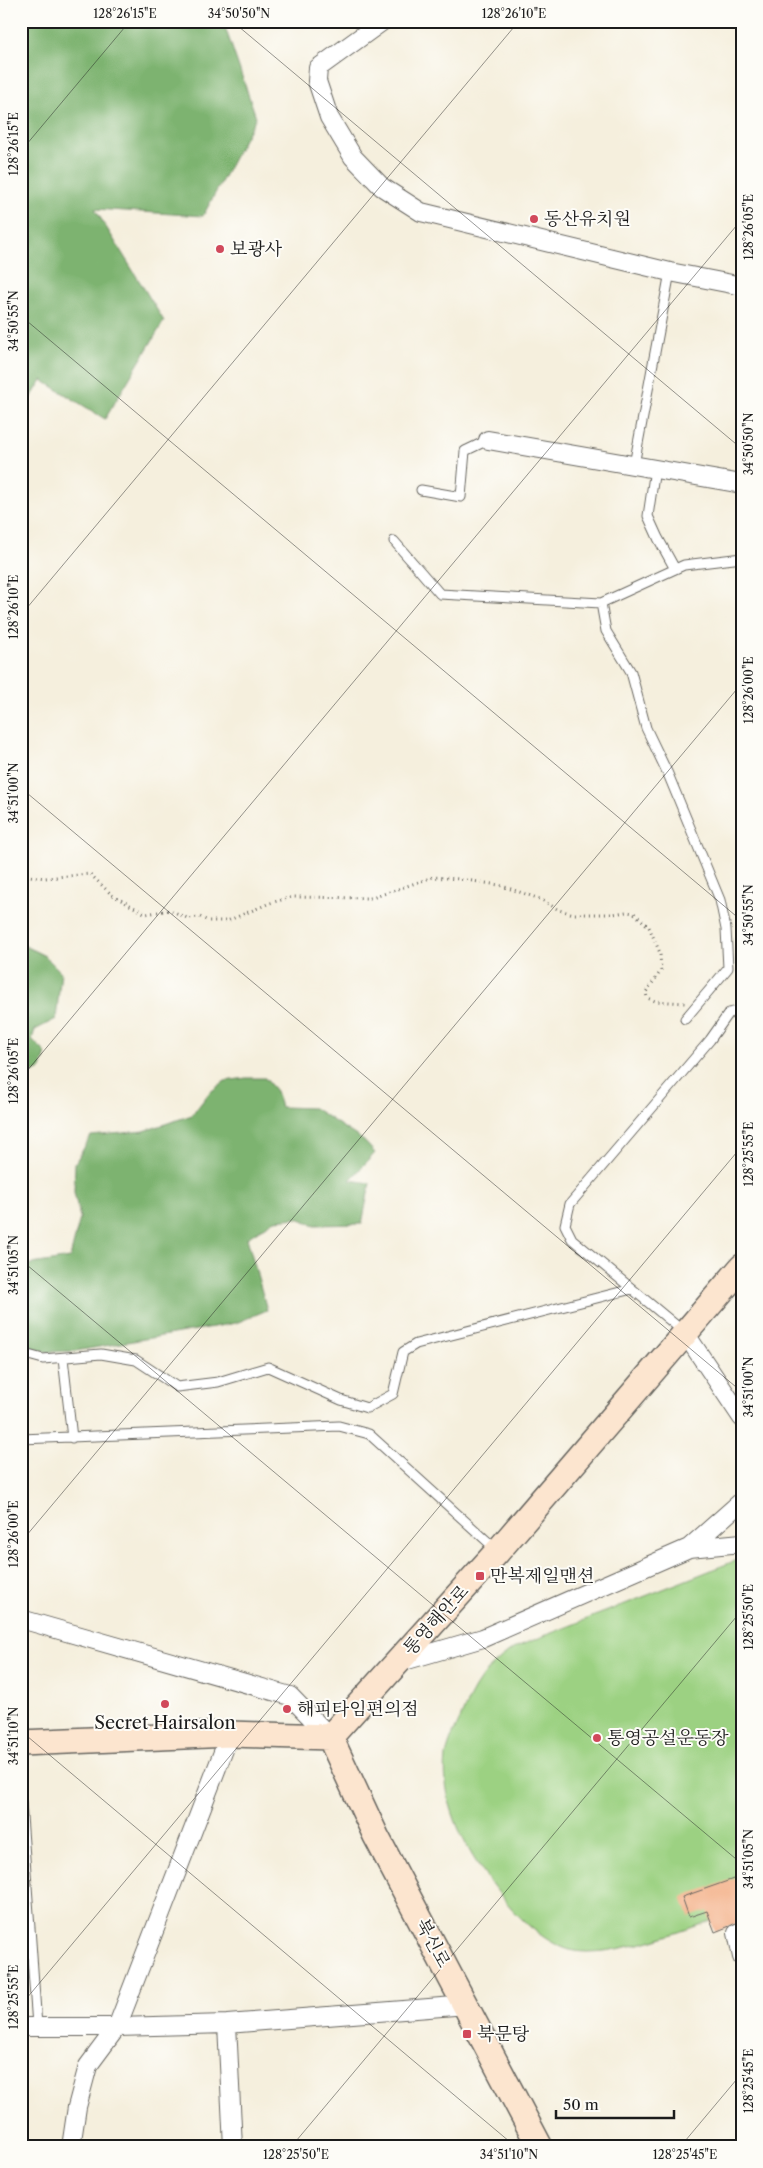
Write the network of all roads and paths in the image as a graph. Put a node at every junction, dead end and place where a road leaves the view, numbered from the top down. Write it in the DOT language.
graph roads {
  1 [pos="383,21"];
  2 [pos="670,272"];
  3 [pos="742,286"];
  4 [pos="488,440"];
  5 [pos="634,465"];
  6 [pos="655,469"];
  7 [pos="742,484"];
  8 [pos="421,490"];
  9 [pos="394,541"];
  10 [pos="742,558"];
  11 [pos="675,568"];
  12 [pos="601,603"];
  13 [pos="21,875"];
  14 [pos="698,1004"];
  15 [pos="742,1010"];
  16 [pos="685,1019"];
  17 [pos="742,1266"];
  18 [pos="632,1289"];
  19 [pos="685,1333"];
  20 [pos="21,1353"];
  21 [pos="64,1358"];
  22 [pos="742,1418"];
  23 [pos="72,1438"];
  24 [pos="21,1439"];
  25 [pos="742,1501"];
  26 [pos="742,1542"];
  27 [pos="689,1548"];
  28 [pos="498,1551"];
  29 [pos="21,1619"];
  30 [pos="396,1664"];
  31 [pos="230,1734"];
  32 [pos="330,1737"];
  33 [pos="21,1743"];
  34 [pos="21,1802"];
  35 [pos="742,1931"];
  36 [pos="742,1957"];
  37 [pos="467,2005"];
  38 [pos="227,2024"];
  39 [pos="29,2027"];
  40 [pos="117,2027"];
  41 [pos="71,2147"];
  42 [pos="232,2147"];
  43 [pos="540,2147"];
  1 -- 2 [label="street"];
  2 -- 3 [label="street"];
  2 -- 5 [label="lane"];
  4 -- 5 [label="street"];
  4 -- 8 [label="lane"];
  5 -- 6 [label="street"];
  6 -- 7 [label="street"];
  6 -- 11 [label="lane"];
  9 -- 12 [label="lane"];
  10 -- 11 [label="lane"];
  11 -- 12 [label="lane"];
  12 -- 14 [label="lane"];
  13 -- 14 [label="path"];
  14 -- 16 [label="lane"];
  15 -- 18 [label="lane"];
  17 -- 19 [label="street, 통영해안로"];
  18 -- 19 [label="lane"];
  18 -- 21 [label="lane"];
  19 -- 22 [label="street"];
  19 -- 28 [label="street, 통영해안로"];
  20 -- 21 [label="lane"];
  21 -- 23 [label="lane"];
  23 -- 24 [label="lane"];
  23 -- 28 [label="lane"];
  25 -- 27 [label="street"];
  26 -- 27 [label="street"];
  27 -- 30 [label="street"];
  28 -- 30 [label="street, 통영해안로"];
  29 -- 32 [label="street"];
  30 -- 32 [label="street, 통영해안로"];
  31 -- 32 [label="street"];
  31 -- 33 [label="street"];
  31 -- 40 [label="street"];
  32 -- 37 [label="street, 북신로"];
  34 -- 39 [label="lane"];
  35 -- 36 [label="street"];
  37 -- 38 [label="street"];
  37 -- 43 [label="street, 북신로"];
  38 -- 40 [label="street"];
  38 -- 42 [label="street"];
  39 -- 40 [label="street"];
  40 -- 41 [label="street"];
}
